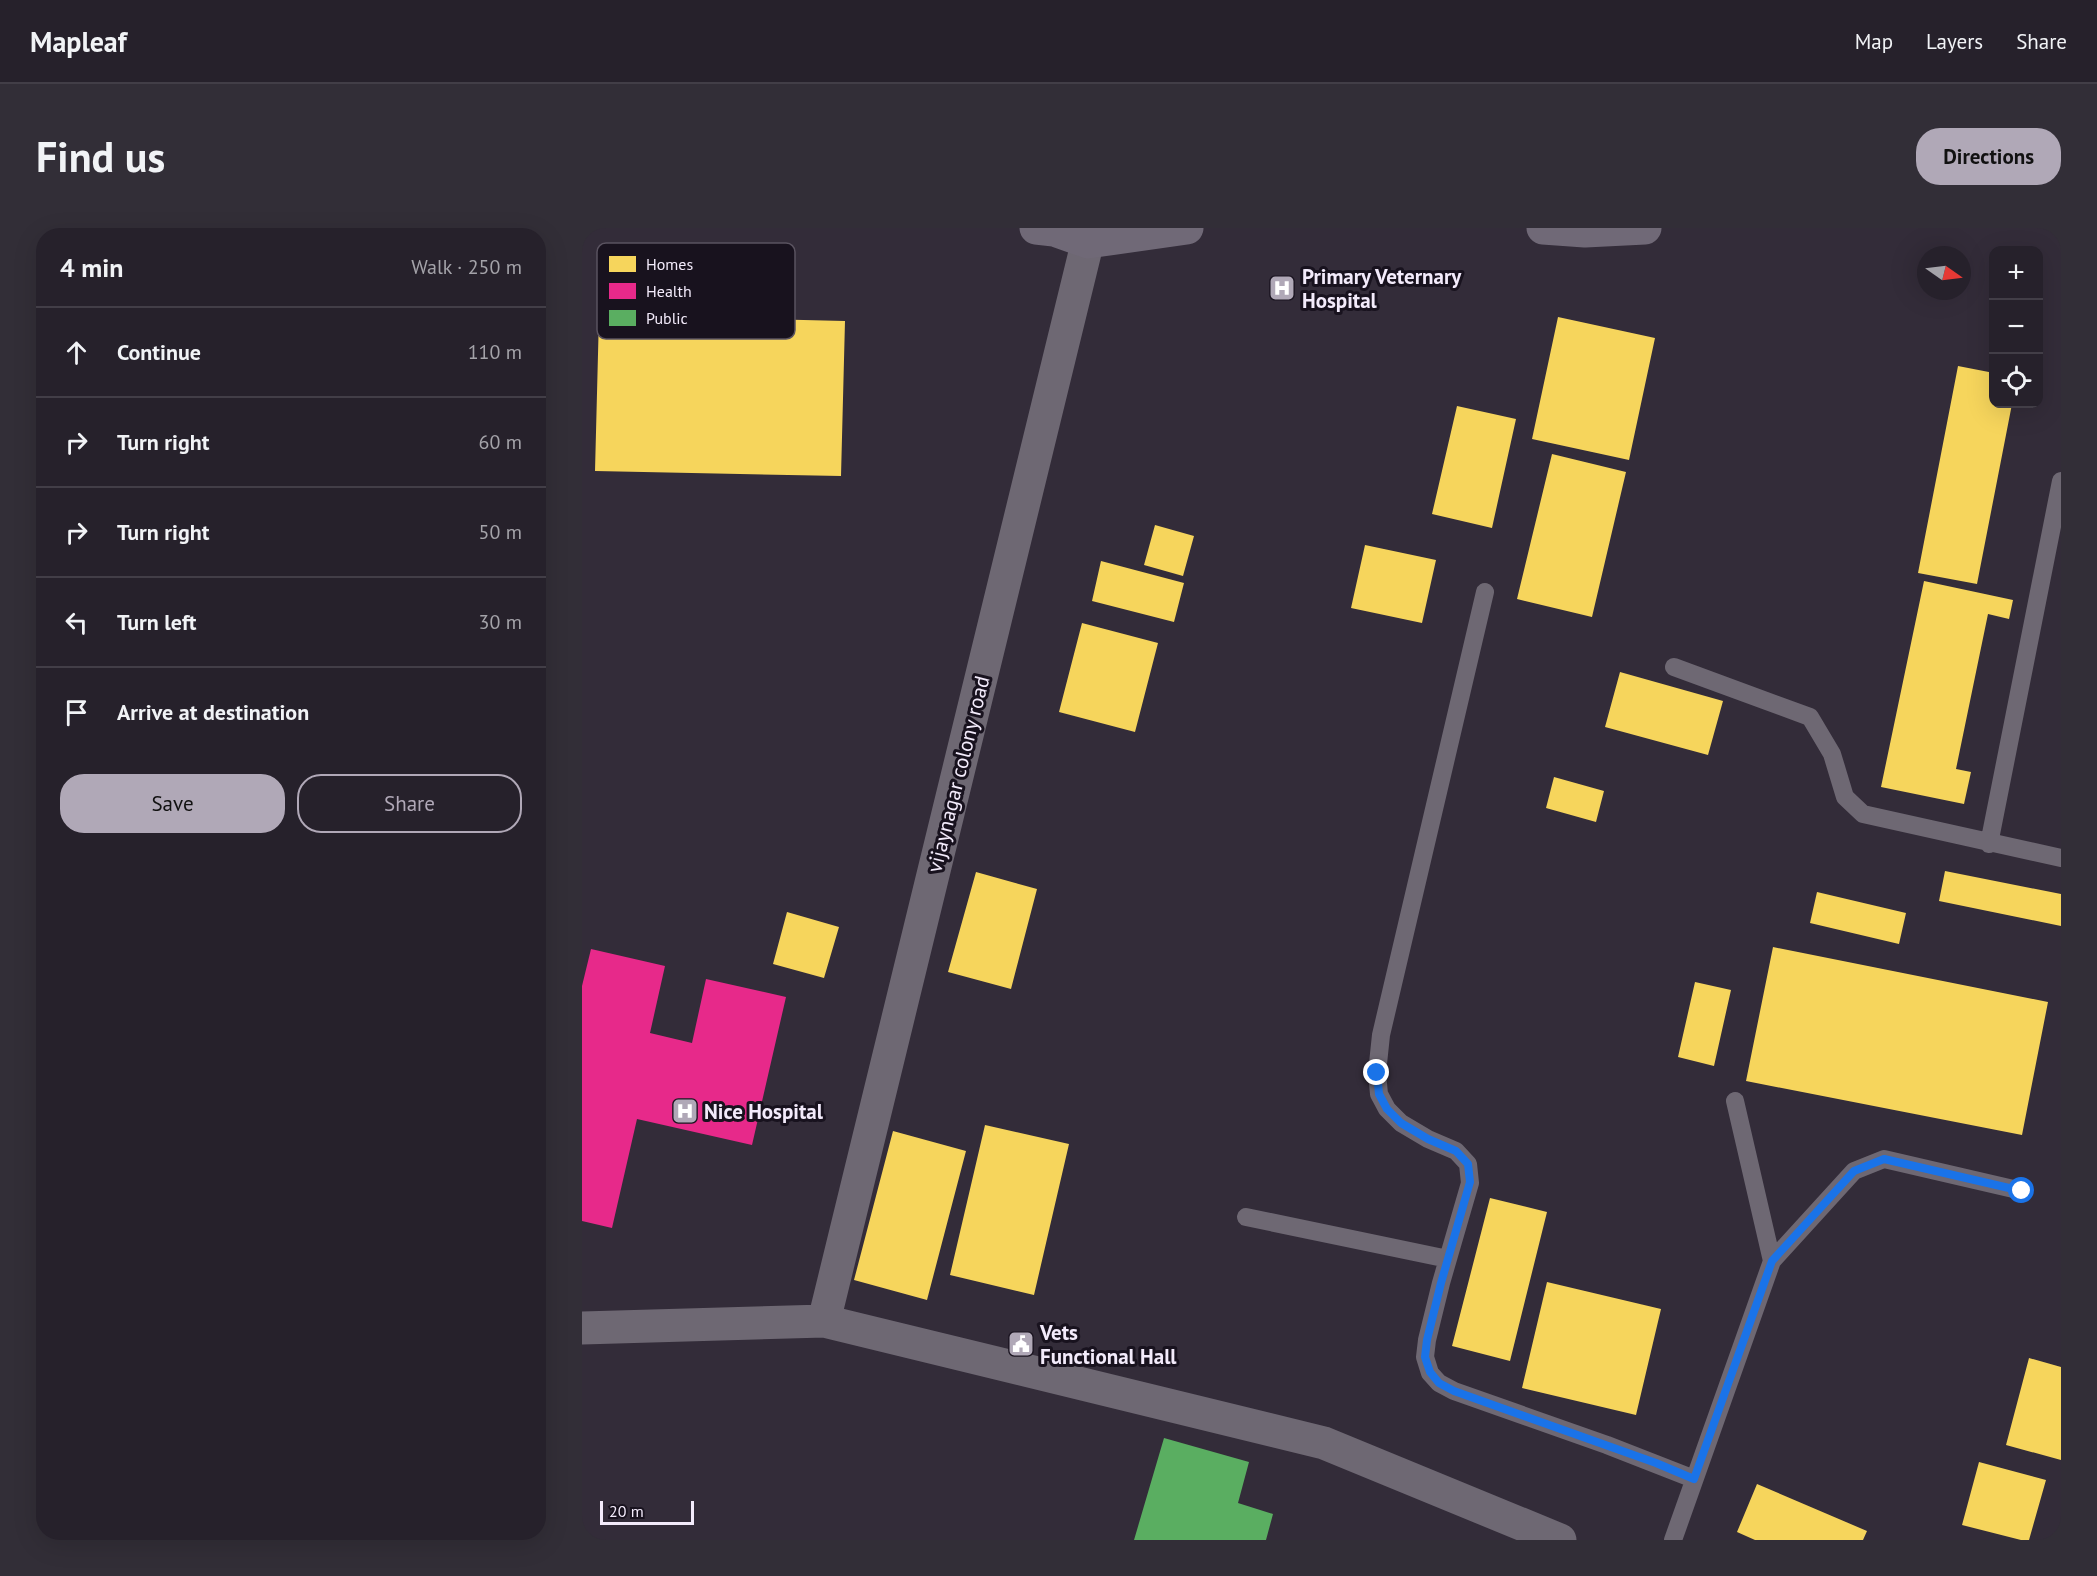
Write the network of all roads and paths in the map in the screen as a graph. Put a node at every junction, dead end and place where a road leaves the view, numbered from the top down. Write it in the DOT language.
graph roads {
  1 [pos="1036,228"];
  2 [pos="1188,228"];
  3 [pos="1543,228"];
  4 [pos="1645,228"];
  5 [pos="1585,230"];
  6 [pos="1090,235"];
  7 [pos="2061,481"];
  8 [pos="1485,592"];
  9 [pos="1674,667"];
  10 [pos="1989,844"];
  11 [pos="2061,858"];
  12 [pos="1736,1101"];
  13 [pos="2022,1191"];
  14 [pos="1246,1217"];
  15 [pos="1448,1259"];
  16 [pos="1772,1261"];
  17 [pos="824,1321"];
  18 [pos="582,1328"];
  19 [pos="1694,1479"];
  20 [pos="1560,1540"];
  21 [pos="1673,1540"];
  1 -- 6 [label="main road"];
  2 -- 6 [label="main road"];
  3 -- 5 [label="main road"];
  4 -- 5 [label="main road"];
  6 -- 17 [label="street, vijaynagar colony road"];
  7 -- 10 [label="lane"];
  8 -- 15 [label="lane"];
  9 -- 10 [label="lane"];
  10 -- 11 [label="lane"];
  12 -- 16 [label="lane"];
  13 -- 16 [label="lane"];
  14 -- 15 [label="lane"];
  15 -- 19 [label="lane"];
  16 -- 19 [label="lane"];
  17 -- 18 [label="street"];
  17 -- 20 [label="street"];
  19 -- 21 [label="lane"];
}
